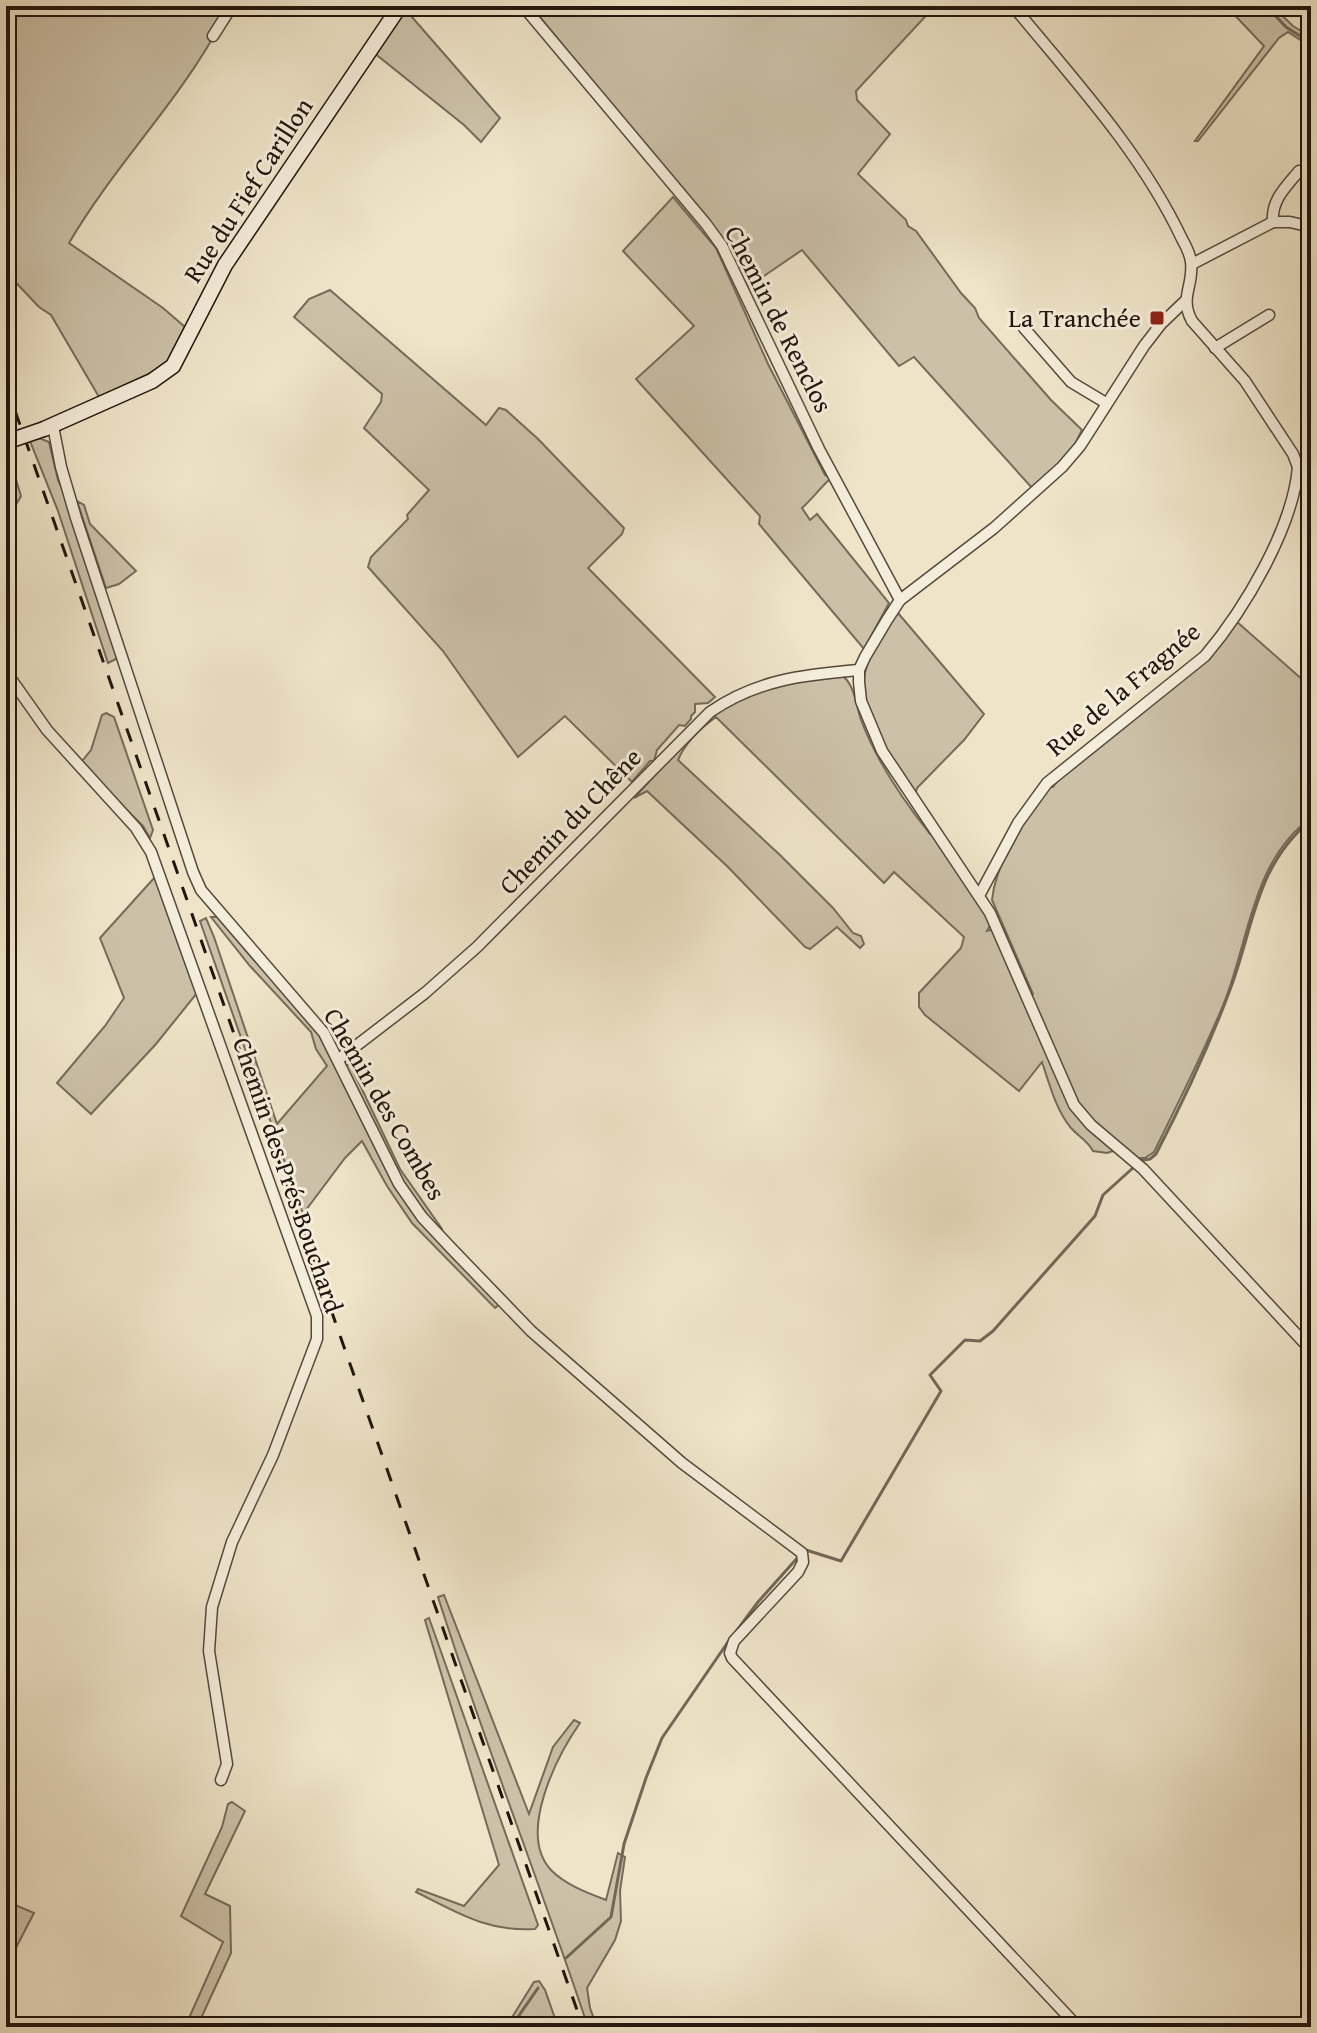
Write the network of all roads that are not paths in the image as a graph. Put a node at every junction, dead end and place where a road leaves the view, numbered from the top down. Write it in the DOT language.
graph roads {
  1 [pos="232,6"];
  2 [pos="400,6"];
  3 [pos="523,6"];
  4 [pos="1013,6"];
  5 [pos="213,36"];
  6 [pos="1299,171"];
  7 [pos="1273,222"];
  8 [pos="1311,227"];
  9 [pos="1192,264"];
  10 [pos="1184,302"];
  11 [pos="1269,315"];
  12 [pos="1024,328"];
  13 [pos="1215,348"];
  14 [pos="1106,403"];
  15 [pos="49,428"];
  16 [pos="6,442"];
  17 [pos="1311,460"];
  18 [pos="1298,467"];
  19 [pos="1311,482"];
  20 [pos="900,600"];
  21 [pos="859,670"];
  22 [pos="6,672"];
  23 [pos="980,894"];
  24 [pos="339,1059"];
  25 [pos="1311,1350"];
  26 [pos="221,1780"];
  27 [pos="1078,2027"];
  1 -- 5 [label="street"];
  2 -- 15 [label="street, Rue du Fief Carillon"];
  3 -- 20 [label="street, Chemin de Renclos"];
  4 -- 9 [label="street"];
  6 -- 7 [label="street"];
  7 -- 8 [label="street"];
  7 -- 9 [label="street"];
  9 -- 10 [label="street"];
  10 -- 13 [label="street"];
  10 -- 14 [label="street"];
  11 -- 13 [label="street"];
  12 -- 14 [label="street"];
  13 -- 18 [label="street"];
  14 -- 20 [label="street"];
  15 -- 16 [label="street, Rue du Fief Carillon, bridge"];
  15 -- 24 [label="street, Chemin des Combes"];
  17 -- 18 [label="street"];
  18 -- 19 [label="street"];
  18 -- 23 [label="street, Rue de la Fragnée"];
  20 -- 21 [label="street"];
  21 -- 23 [label="street"];
  21 -- 24 [label="street, Chemin du Chêne"];
  22 -- 26 [label="street, Chemin des Prés Bouchard"];
  23 -- 25 [label="street"];
  24 -- 27 [label="street, Chemin des Combes"];
}
